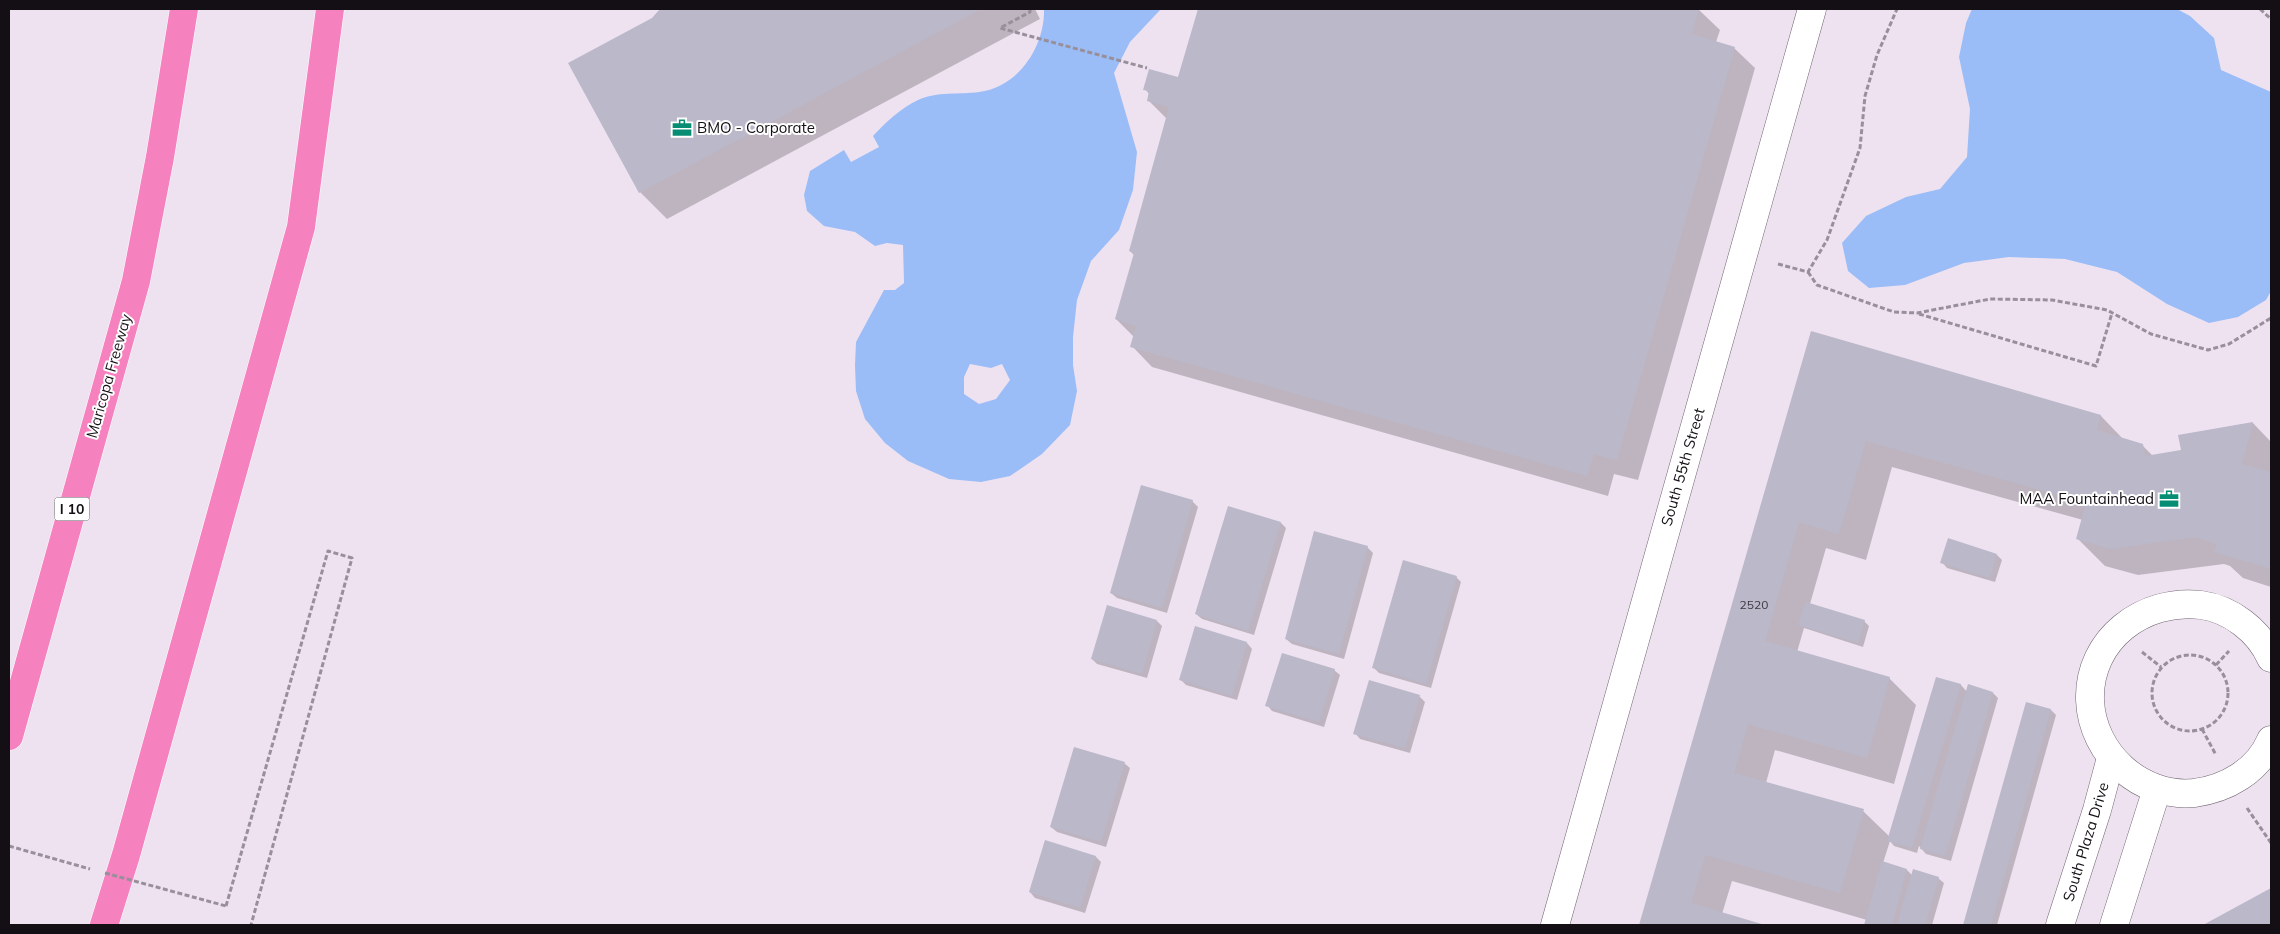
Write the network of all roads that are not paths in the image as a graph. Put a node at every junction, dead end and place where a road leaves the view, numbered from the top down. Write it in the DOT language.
graph roads {
  1 [pos="184,9"];
  2 [pos="330,9"];
  3 [pos="1812,9"];
  4 [pos="2271,658"];
  5 [pos="9,736"];
  6 [pos="2271,740"];
  7 [pos="2111,758"];
  8 [pos="2157,789"];
  9 [pos="104,925"];
  10 [pos="1555,925"];
  11 [pos="2060,925"];
  12 [pos="2114,925"];
  1 -- 5 [label="highway, Maricopa Freeway / I 10"];
  2 -- 9 [label="highway"];
  3 -- 10 [label="street, South 55th Street"];
  4 -- 7 [label="street, South Plaza Drive"];
  6 -- 8 [label="street, South Plaza Drive"];
  7 -- 8 [label="street, South Plaza Drive"];
  7 -- 11 [label="street, South Plaza Drive"];
  8 -- 12 [label="street"];
}
